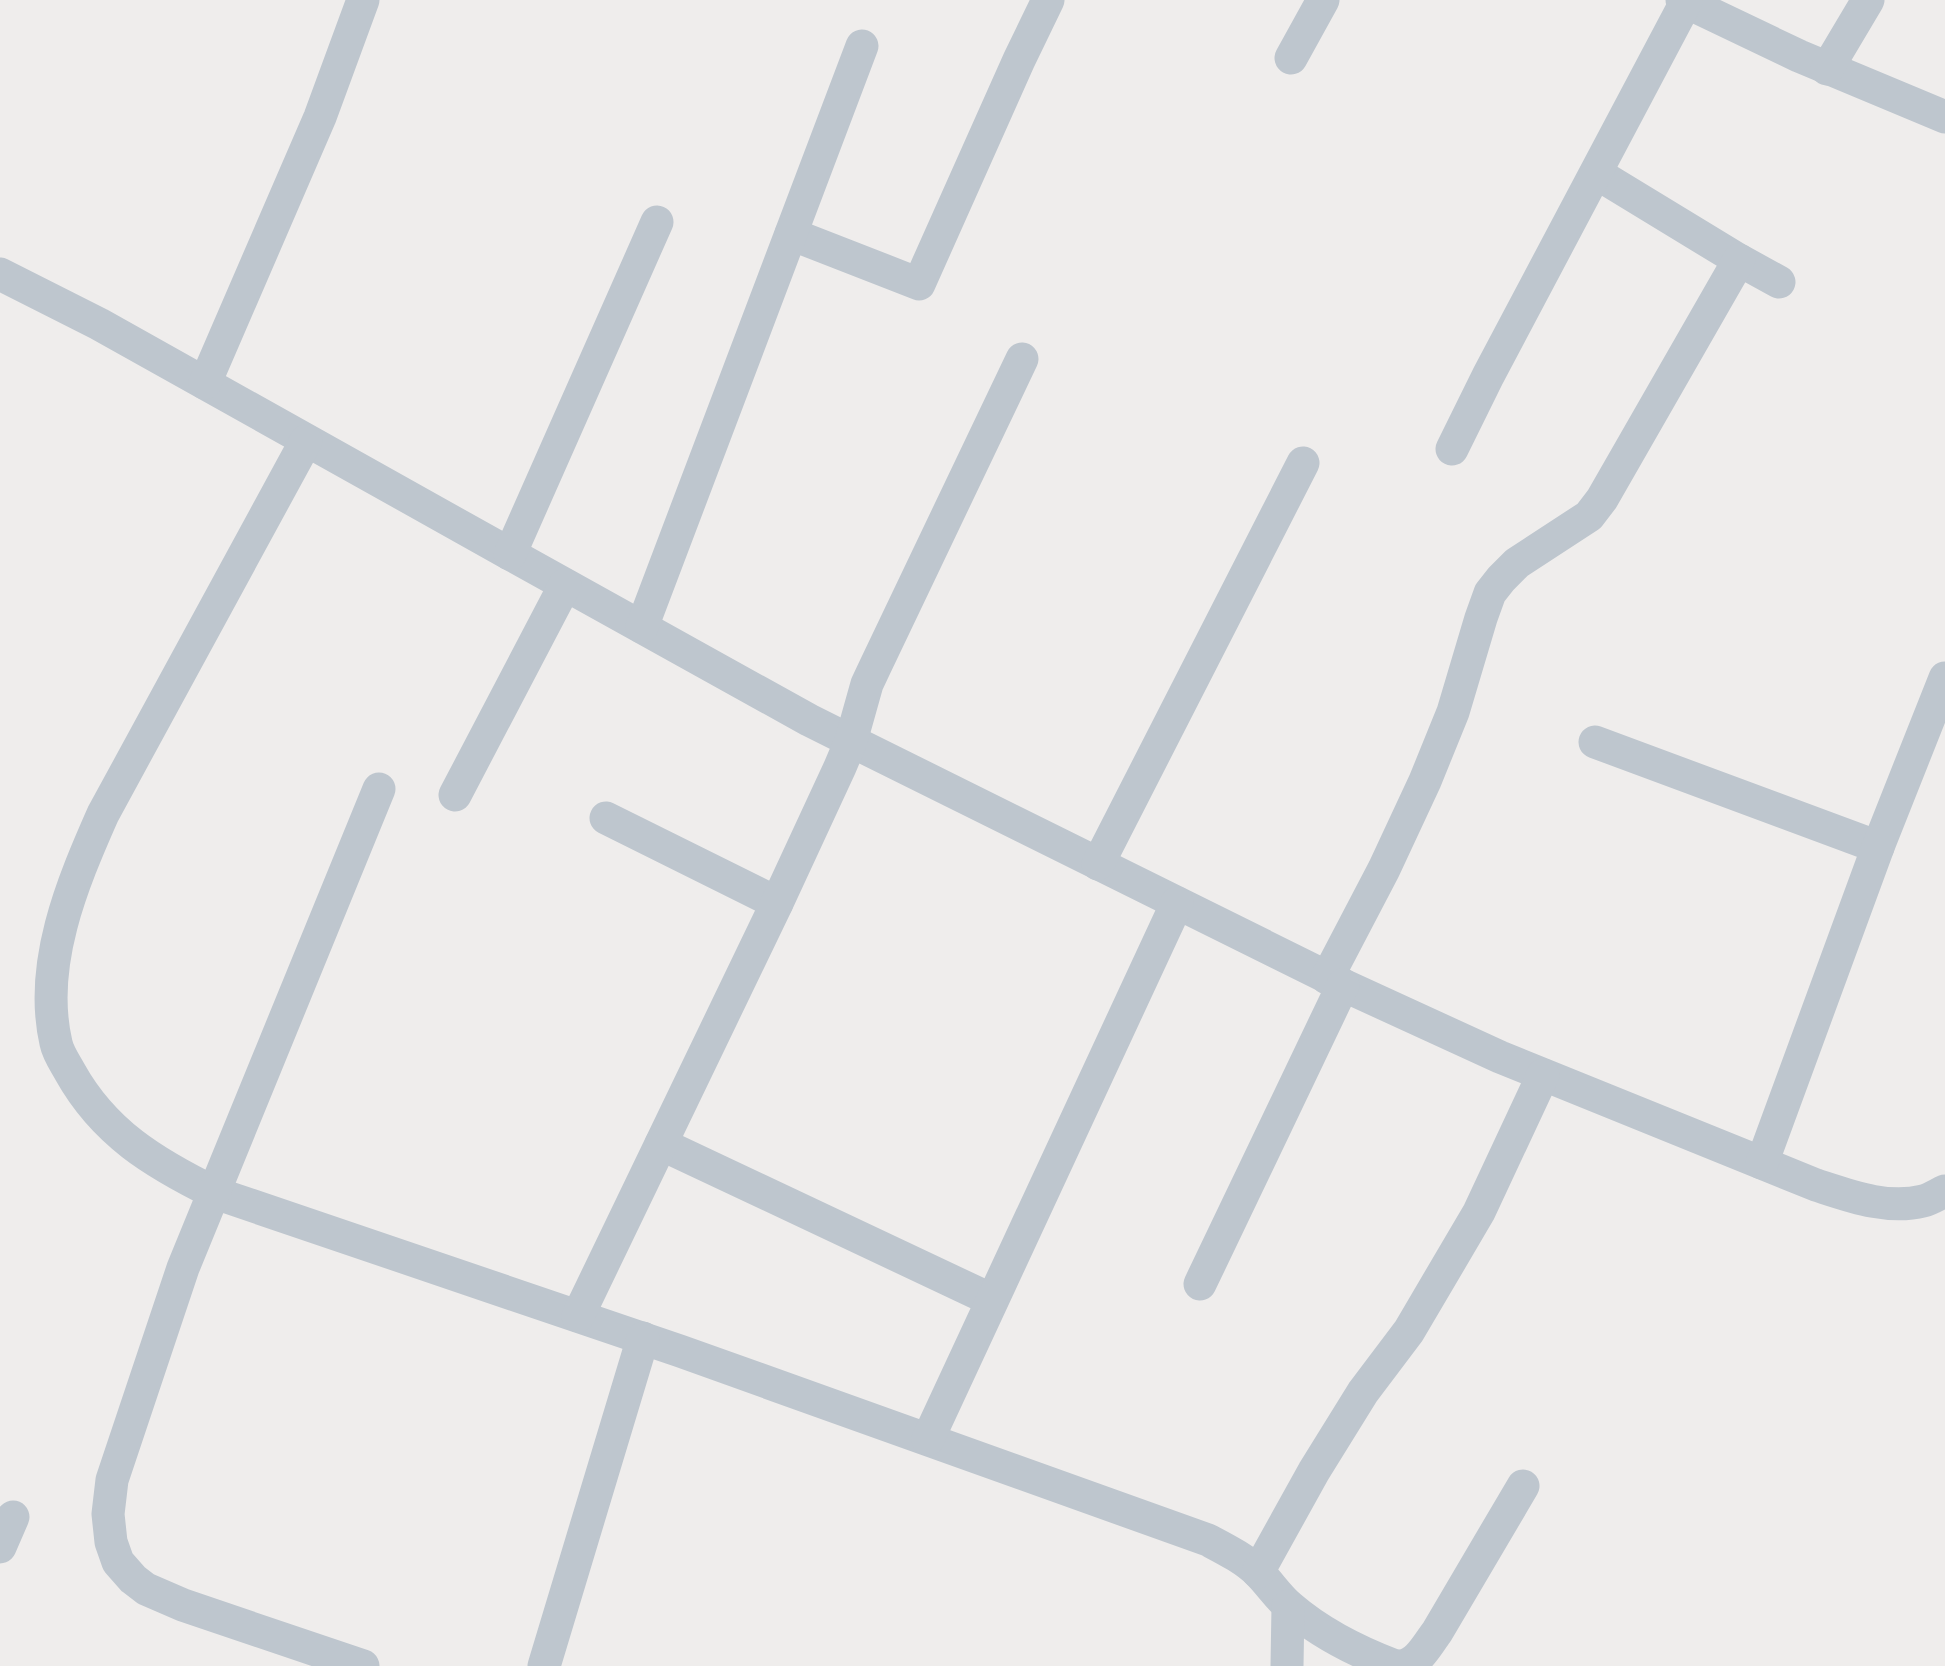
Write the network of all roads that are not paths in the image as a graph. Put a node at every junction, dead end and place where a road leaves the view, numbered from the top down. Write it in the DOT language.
graph roads {
  1 [pos="363,0"];
  2 [pos="1048,0"];
  3 [pos="1323,0"];
  4 [pos="1868,0"];
  5 [pos="1684,1"];
  6 [pos="862,46"];
  7 [pos="1291,58"];
  8 [pos="1827,69"];
  9 [pos="1945,117"];
  10 [pos="1596,173"];
  11 [pos="657,222"];
  12 [pos="791,234"];
  13 [pos="1739,260"];
  14 [pos="0,274"];
  15 [pos="1779,282"];
  16 [pos="1022,359"];
  17 [pos="205,383"];
  18 [pos="306,441"];
  19 [pos="1452,449"];
  20 [pos="1303,463"];
  21 [pos="510,554"];
  22 [pos="565,585"];
  23 [pos="642,627"];
  24 [pos="1945,678"];
  25 [pos="850,741"];
  26 [pos="1595,742"];
  27 [pos="379,789"];
  28 [pos="455,795"];
  29 [pos="606,818"];
  30 [pos="1878,847"];
  31 [pos="1098,864"];
  32 [pos="777,903"];
  33 [pos="1177,903"];
  34 [pos="1335,982"];
  35 [pos="1543,1075"];
  36 [pos="661,1144"];
  37 [pos="1762,1163"];
  38 [pos="214,1193"];
  39 [pos="1938,1200"];
  40 [pos="1200,1284"];
  41 [pos="992,1300"];
  42 [pos="578,1316"];
  43 [pos="643,1338"];
  44 [pos="928,1439"];
  45 [pos="1523,1486"];
  46 [pos="13,1517"];
  47 [pos="0,1547"];
  48 [pos="1258,1572"];
  49 [pos="1288,1606"];
  50 [pos="363,1666"];
  51 [pos="544,1666"];
  52 [pos="1287,1666"];
  53 [pos="1395,1666"];
  54 [pos="1401,1666"];
  1 -- 17 [label="street"];
  2 -- 12 [label="street"];
  3 -- 7 [label="street"];
  4 -- 8 [label="street"];
  5 -- 8 [label="street"];
  5 -- 10 [label="street"];
  6 -- 12 [label="street"];
  8 -- 9 [label="street"];
  10 -- 13 [label="street"];
  10 -- 19 [label="street"];
  11 -- 21 [label="street"];
  12 -- 23 [label="street"];
  13 -- 15 [label="street"];
  13 -- 34 [label="street"];
  14 -- 17 [label="street"];
  16 -- 25 [label="street"];
  17 -- 18 [label="street"];
  18 -- 21 [label="street"];
  18 -- 38 [label="street"];
  20 -- 31 [label="street"];
  21 -- 22 [label="street"];
  22 -- 23 [label="street"];
  22 -- 28 [label="street"];
  23 -- 25 [label="street"];
  24 -- 30 [label="street"];
  25 -- 31 [label="street"];
  25 -- 32 [label="street"];
  26 -- 30 [label="street"];
  27 -- 38 [label="street"];
  29 -- 32 [label="street"];
  30 -- 37 [label="street"];
  31 -- 33 [label="street"];
  32 -- 36 [label="street"];
  33 -- 34 [label="street"];
  33 -- 41 [label="street"];
  34 -- 35 [label="street"];
  34 -- 40 [label="street"];
  35 -- 37 [label="street"];
  35 -- 48 [label="street"];
  36 -- 41 [label="street"];
  36 -- 42 [label="street"];
  37 -- 39 [label="street"];
  38 -- 42 [label="street"];
  38 -- 50 [label="street"];
  41 -- 44 [label="street"];
  42 -- 43 [label="street"];
  43 -- 44 [label="street"];
  43 -- 51 [label="street"];
  44 -- 48 [label="street"];
  45 -- 54 [label="street"];
  46 -- 47 [label="street"];
  48 -- 49 [label="street"];
  49 -- 52 [label="street"];
  49 -- 53 [label="street"];
}
